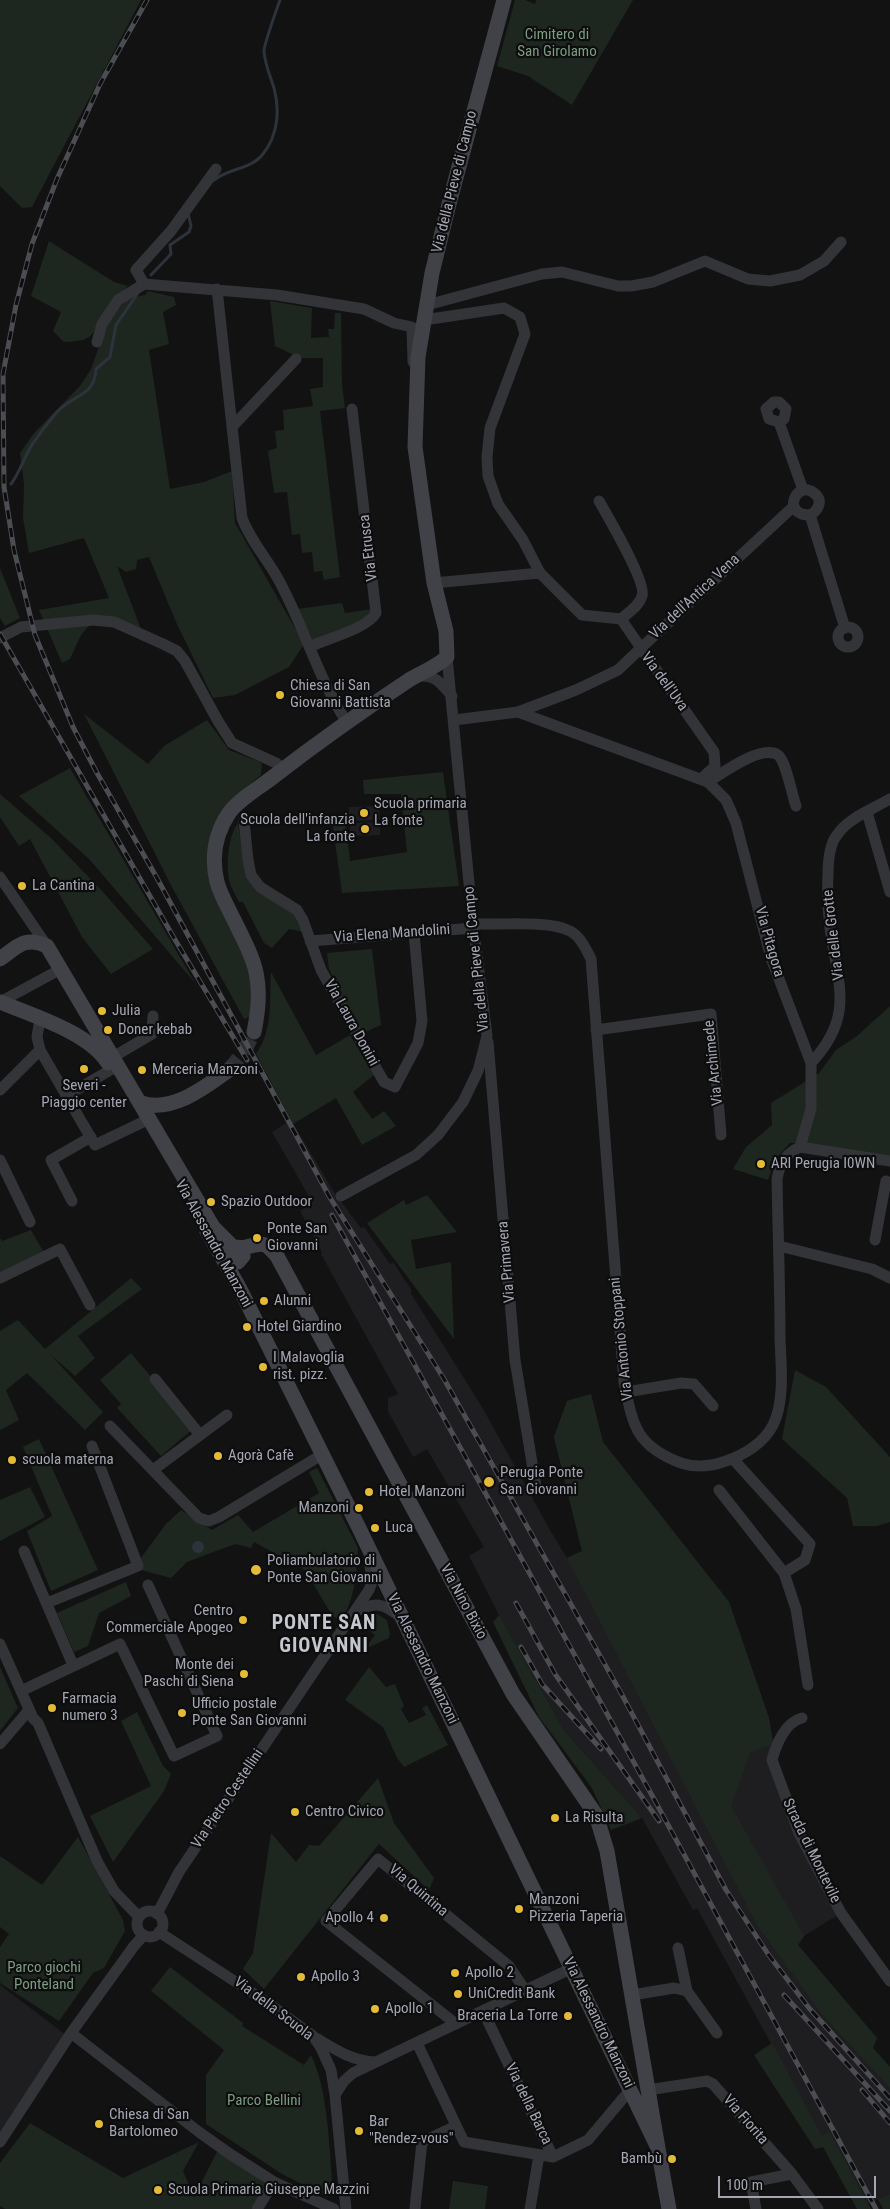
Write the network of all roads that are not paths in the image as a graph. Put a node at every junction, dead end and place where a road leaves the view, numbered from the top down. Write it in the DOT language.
graph roads {
  1 [pos="504,0"];
  2 [pos="216,169"];
  3 [pos="841,242"];
  4 [pos="144,284"];
  5 [pos="217,289"];
  6 [pos="425,313"];
  7 [pos="97,342"];
  8 [pos="296,358"];
  9 [pos="418,367"];
  10 [pos="352,409"];
  11 [pos="779,422"];
  12 [pos="234,426"];
  13 [pos="803,490"];
  14 [pos="599,501"];
  15 [pos="794,506"];
  16 [pos="810,515"];
  17 [pos="540,573"];
  18 [pos="434,583"];
  19 [pos="621,619"];
  20 [pos="845,628"];
  21 [pos="0,638"];
  22 [pos="310,646"];
  23 [pos="641,648"];
  24 [pos="447,657"];
  25 [pos="416,676"];
  26 [pos="452,696"];
  27 [pos="518,712"];
  28 [pos="454,720"];
  29 [pos="346,721"];
  30 [pos="283,769"];
  31 [pos="705,781"];
  32 [pos="890,799"];
  33 [pos="796,806"];
  34 [pos="867,812"];
  35 [pos="244,821"];
  36 [pos="0,877"];
  37 [pos="890,892"];
  38 [pos="31,925"];
  39 [pos="473,926"];
  40 [pos="414,933"];
  41 [pos="310,941"];
  42 [pos="24,942"];
  43 [pos="47,946"];
  44 [pos="0,958"];
  45 [pos="60,968"];
  46 [pos="0,1002"];
  47 [pos="84,1008"];
  48 [pos="153,1016"];
  49 [pos="40,1019"];
  50 [pos="62,1028"];
  51 [pos="596,1030"];
  52 [pos="254,1032"];
  53 [pos="487,1036"];
  54 [pos="40,1050"];
  55 [pos="113,1063"];
  56 [pos="812,1063"];
  57 [pos="228,1070"];
  58 [pos="0,1090"];
  59 [pos="66,1096"];
  60 [pos="182,1100"];
  61 [pos="141,1103"];
  62 [pos="143,1122"];
  63 [pos="160,1135"];
  64 [pos="721,1135"];
  65 [pos="93,1141"];
  66 [pos="800,1147"];
  67 [pos="0,1160"];
  68 [pos="890,1161"];
  69 [pos="886,1182"];
  70 [pos="341,1196"];
  71 [pos="72,1201"];
  72 [pos="885,1210"];
  73 [pos="30,1222"];
  74 [pos="209,1235"];
  75 [pos="875,1240"];
  76 [pos="779,1246"];
  77 [pos="233,1253"];
  78 [pos="0,1278"];
  79 [pos="890,1278"];
  80 [pos="240,1289"];
  81 [pos="90,1305"];
  82 [pos="155,1379"];
  83 [pos="626,1392"];
  84 [pos="713,1406"];
  85 [pos="227,1415"];
  86 [pos="110,1426"];
  87 [pos="200,1435"];
  88 [pos="92,1446"];
  89 [pos="323,1454"];
  90 [pos="733,1459"];
  91 [pos="153,1470"];
  92 [pos="536,1487"];
  93 [pos="719,1490"];
  94 [pos="358,1526"];
  95 [pos="24,1551"];
  96 [pos="784,1573"];
  97 [pos="148,1585"];
  98 [pos="47,1603"];
  99 [pos="355,1612"];
  100 [pos="403,1618"];
  101 [pos="0,1644"];
  102 [pos="74,1665"];
  103 [pos="808,1685"];
  104 [pos="21,1691"];
  105 [pos="31,1714"];
  106 [pos="802,1718"];
  107 [pos="0,1744"];
  108 [pos="157,1914"];
  109 [pos="139,1917"];
  110 [pos="159,1932"];
  111 [pos="144,1935"];
  112 [pos="678,1948"];
  113 [pos="572,1968"];
  114 [pos="890,1981"];
  115 [pos="525,1990"];
  116 [pos="687,1991"];
  117 [pos="632,1995"];
  118 [pos="483,2011"];
  119 [pos="456,2024"];
  120 [pos="71,2033"];
  121 [pos="717,2033"];
  122 [pos="313,2036"];
  123 [pos="417,2042"];
  124 [pos="376,2062"];
  125 [pos="331,2070"];
  126 [pos="354,2073"];
  127 [pos="640,2087"];
  128 [pos="335,2095"];
  129 [pos="456,2126"];
  130 [pos="0,2142"];
  131 [pos="540,2154"];
  132 [pos="553,2157"];
  133 [pos="792,2174"];
  134 [pos="274,2182"];
  135 [pos="415,2208"];
  136 [pos="257,2209"];
  137 [pos="334,2209"];
  138 [pos="346,2209"];
  139 [pos="530,2209"];
  140 [pos="669,2209"];
  141 [pos="756,2209"];
  142 [pos="818,2209"];
  1 -- 6 [label="main road, Via della Pieve di Campo"];
  2 -- 4 [label="street"];
  3 -- 6 [label="street"];
  4 -- 5 [label="street, Via della Pieve di Campo"];
  4 -- 7 [label="street"];
  5 -- 9 [label="street, Via della Pieve di Campo"];
  5 -- 12 [label="street"];
  6 -- 9 [label="main road, Via della Pieve di Campo"];
  6 -- 17 [label="street"];
  8 -- 12 [label="street"];
  9 -- 18 [label="main road, Via della Pieve di Campo"];
  10 -- 22 [label="street, Via Etrusca"];
  11 -- 13 [label="street"];
  12 -- 22 [label="street"];
  13 -- 15 [label="street, Via dell'Antica Vena"];
  13 -- 16 [label="street"];
  14 -- 19 [label="street"];
  15 -- 16 [label="street"];
  15 -- 23 [label="street, Via dell'Antica Vena"];
  16 -- 20 [label="street"];
  17 -- 18 [label="street"];
  17 -- 19 [label="street"];
  18 -- 24 [label="main road, Via della Pieve di Campo"];
  19 -- 23 [label="street, Via dell'Antica Vena"];
  21 -- 30 [label="street"];
  22 -- 29 [label="street"];
  23 -- 27 [label="street, Via dell'Uva"];
  23 -- 31 [label="street, Via dell'Uva"];
  24 -- 25 [label="main road"];
  24 -- 26 [label="street, Via della Pieve di Campo"];
  25 -- 26 [label="street"];
  25 -- 29 [label="main road"];
  26 -- 28 [label="street, Via della Pieve di Campo"];
  27 -- 28 [label="street, Via dell'Uva"];
  27 -- 31 [label="street, Via dell'Uva"];
  28 -- 39 [label="street, Via della Pieve di Campo"];
  29 -- 30 [label="main road"];
  30 -- 52 [label="main road"];
  31 -- 33 [label="street"];
  31 -- 56 [label="street, Via Pitagora"];
  32 -- 34 [label="street, Via delle Grotte"];
  34 -- 37 [label="street"];
  34 -- 56 [label="street, Via delle Grotte"];
  35 -- 41 [label="street, Via Laura Donini"];
  36 -- 38 [label="street, Via Alessandro Manzoni"];
  38 -- 42 [label="street"];
  38 -- 43 [label="street, Via Alessandro Manzoni"];
  39 -- 40 [label="street, Via Elena Mandolini"];
  39 -- 51 [label="street, Via Antonio Stoppani"];
  39 -- 53 [label="street, Via della Pieve di Campo"];
  40 -- 41 [label="street, Via Elena Mandolini"];
  40 -- 41 [label="street, Via Laura Donini"];
  42 -- 43 [label="main road"];
  42 -- 44 [label="main road"];
  43 -- 45 [label="main road, Via Alessandro Manzoni"];
  45 -- 46 [label="street"];
  45 -- 47 [label="main road, Via Alessandro Manzoni"];
  46 -- 49 [label="main road, Via Alessandro Manzoni"];
  47 -- 50 [label="main road"];
  47 -- 55 [label="main road, Via Alessandro Manzoni"];
  48 -- 55 [label="street"];
  49 -- 50 [label="main road, Via Alessandro Manzoni"];
  49 -- 54 [label="street"];
  50 -- 55 [label="main road, Via Alessandro Manzoni"];
  51 -- 64 [label="street, Via Archimede"];
  51 -- 83 [label="street, Via Antonio Stoppani"];
  53 -- 70 [label="street, Via della Pieve di Campo"];
  53 -- 92 [label="street, Via Primavera"];
  54 -- 58 [label="street"];
  54 -- 59 [label="street"];
  55 -- 59 [label="street"];
  55 -- 61 [label="main road, Via Alessandro Manzoni"];
  55 -- 62 [label="main road, Via Alessandro Manzoni"];
  56 -- 66 [label="street, Via Pitagora"];
  57 -- 60 [label="main road"];
  59 -- 65 [label="street"];
  60 -- 61 [label="main road"];
  60 -- 63 [label="main road"];
  61 -- 63 [label="main road, Via Alessandro Manzoni"];
  62 -- 65 [label="street"];
  62 -- 74 [label="main road, Via Alessandro Manzoni"];
  63 -- 77 [label="main road, Via Alessandro Manzoni"];
  65 -- 71 [label="street"];
  66 -- 68 [label="street"];
  66 -- 76 [label="street, Via Antonio Stoppani"];
  67 -- 73 [label="street"];
  69 -- 72 [label="street"];
  72 -- 75 [label="street"];
  74 -- 77 [label="main road"];
  74 -- 80 [label="main road, Via Alessandro Manzoni"];
  76 -- 79 [label="street"];
  76 -- 90 [label="street, Via Antonio Stoppani"];
  77 -- 80 [label="main road"];
  77 -- 117 [label="main road, Via Nino Bixio"];
  78 -- 81 [label="street"];
  80 -- 89 [label="main road, Via Alessandro Manzoni"];
  82 -- 87 [label="street"];
  83 -- 84 [label="street"];
  83 -- 90 [label="street, Via Antonio Stoppani"];
  85 -- 87 [label="street"];
  86 -- 91 [label="street"];
  87 -- 91 [label="street"];
  88 -- 98 [label="street"];
  89 -- 91 [label="street"];
  89 -- 94 [label="main road, Via Alessandro Manzoni"];
  90 -- 96 [label="street"];
  93 -- 96 [label="street"];
  94 -- 99 [label="street, Via Pietro Cestellini"];
  94 -- 100 [label="main road, Via Alessandro Manzoni"];
  95 -- 98 [label="street"];
  96 -- 103 [label="street"];
  97 -- 102 [label="street"];
  98 -- 102 [label="street"];
  99 -- 100 [label="street"];
  99 -- 108 [label="street, Via Pietro Cestellini"];
  100 -- 113 [label="main road, Via Alessandro Manzoni"];
  101 -- 104 [label="street"];
  102 -- 104 [label="street"];
  104 -- 105 [label="street"];
  105 -- 107 [label="street"];
  105 -- 109 [label="street"];
  106 -- 114 [label="street, Strada di Montevile"];
  108 -- 109 [label="street"];
  108 -- 110 [label="street"];
  109 -- 111 [label="street"];
  110 -- 111 [label="street"];
  110 -- 122 [label="street, Via della Scuola"];
  111 -- 120 [label="street"];
  112 -- 116 [label="street"];
  113 -- 115 [label="street"];
  113 -- 127 [label="main road, Via Alessandro Manzoni"];
  115 -- 118 [label="street"];
  115 -- 119 [label="street, Via Quintina"];
  116 -- 117 [label="street"];
  116 -- 121 [label="street"];
  117 -- 127 [label="main road, Via Nino Bixio"];
  118 -- 119 [label="street"];
  118 -- 132 [label="street, Via della Barca"];
  119 -- 123 [label="street"];
  120 -- 130 [label="street"];
  120 -- 134 [label="street"];
  122 -- 124 [label="street"];
  122 -- 125 [label="street, Via della Scuola"];
  123 -- 124 [label="street"];
  123 -- 129 [label="street"];
  124 -- 126 [label="street"];
  125 -- 126 [label="street"];
  125 -- 128 [label="street, Via della Scuola"];
  126 -- 128 [label="street"];
  127 -- 132 [label="street, Via della Barca"];
  127 -- 133 [label="street, Via Fiorita"];
  127 -- 140 [label="main road, Via Nino Bixio"];
  128 -- 138 [label="street, Via della Scuola"];
  129 -- 131 [label="street"];
  129 -- 135 [label="street"];
  131 -- 132 [label="street"];
  131 -- 139 [label="street, Via della Barca"];
  133 -- 141 [label="street"];
  133 -- 142 [label="street, Via Fiorita"];
  134 -- 136 [label="street"];
  134 -- 137 [label="street"];
}
